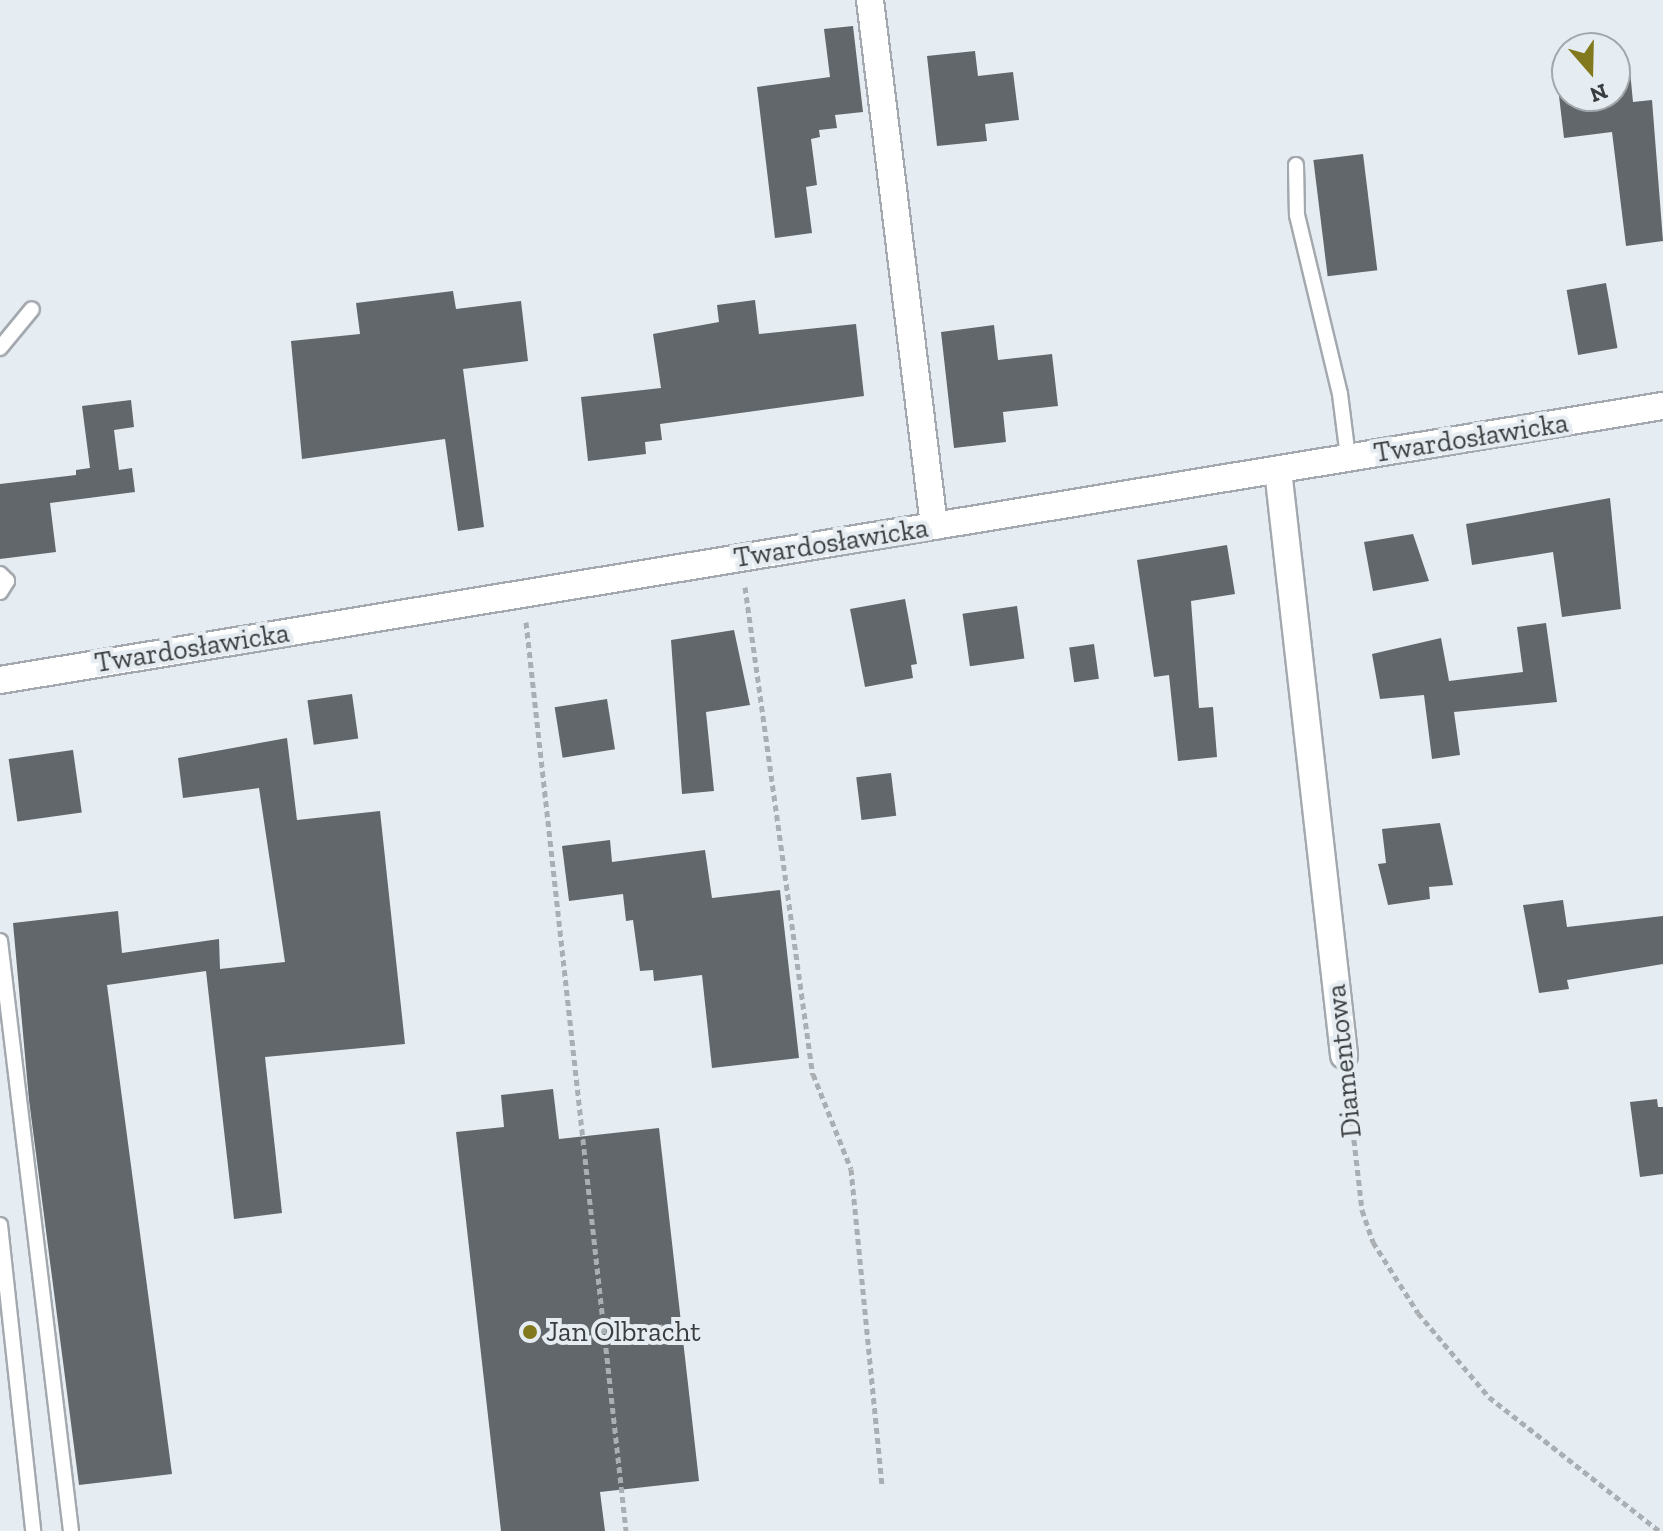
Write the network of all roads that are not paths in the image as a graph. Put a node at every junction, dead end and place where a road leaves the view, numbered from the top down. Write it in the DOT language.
graph roads {
  1 [pos="870,0"];
  2 [pos="1296,165"];
  3 [pos="32,309"];
  4 [pos="0,348"];
  5 [pos="1663,406"];
  6 [pos="1348,457"];
  7 [pos="1278,470"];
  8 [pos="934,526"];
  9 [pos="0,574"];
  10 [pos="0,592"];
  11 [pos="0,680"];
  12 [pos="0,941"];
  13 [pos="1344,1055"];
  14 [pos="0,1225"];
  15 [pos="33,1531"];
  16 [pos="71,1531"];
  1 -- 8 [label="street"];
  2 -- 6 [label="lane"];
  3 -- 4 [label="lane"];
  5 -- 6 [label="street, Twardosławicka"];
  6 -- 7 [label="street, Twardosławicka"];
  7 -- 8 [label="street, Twardosławicka"];
  7 -- 13 [label="street, Diamentowa"];
  8 -- 11 [label="street, Twardosławicka"];
  9 -- 10 [label="lane"];
  12 -- 16 [label="lane"];
  14 -- 15 [label="lane"];
}
